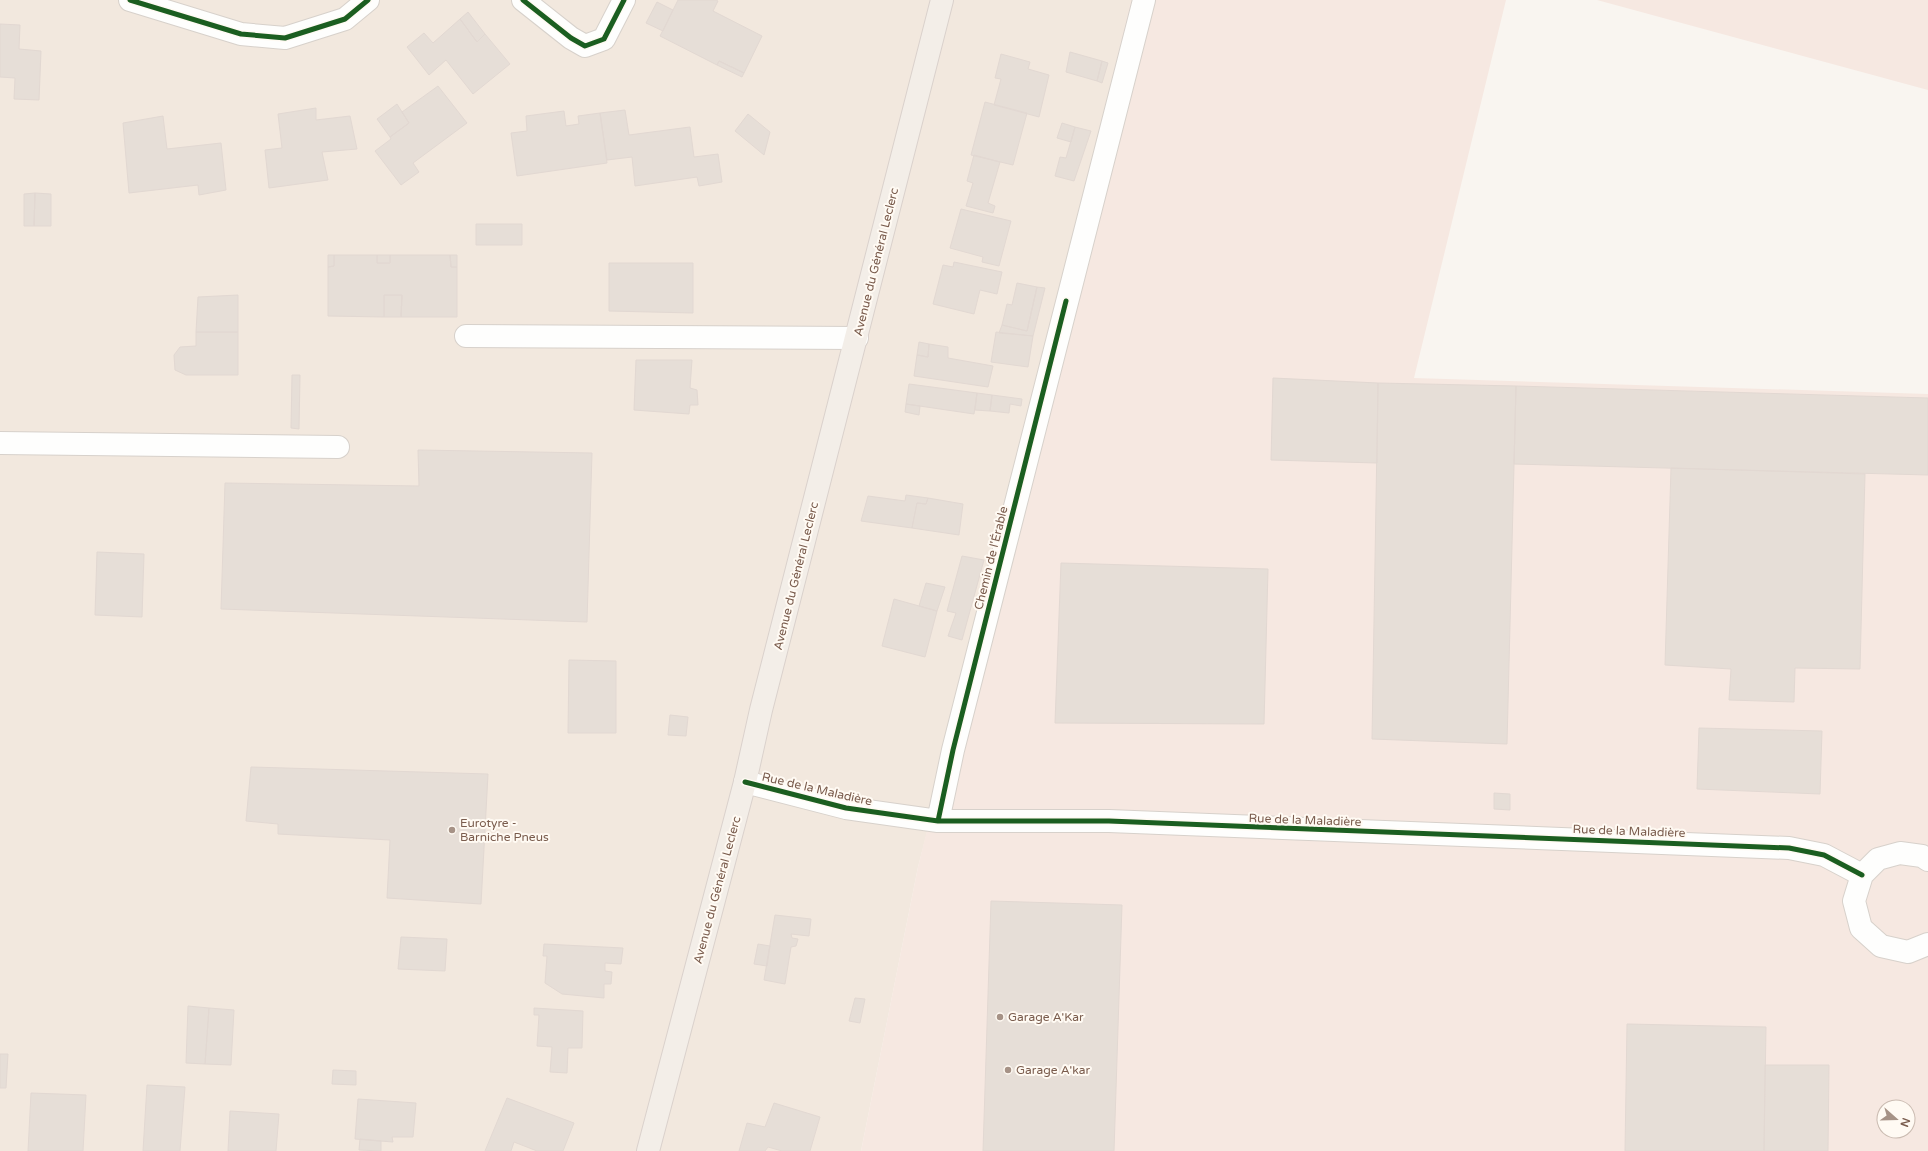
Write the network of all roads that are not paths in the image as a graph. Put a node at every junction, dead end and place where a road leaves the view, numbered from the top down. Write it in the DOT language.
graph roads {
  1 [pos="130,0"];
  2 [pos="368,0"];
  3 [pos="523,0"];
  4 [pos="624,0"];
  5 [pos="942,0"];
  6 [pos="1144,0"];
  7 [pos="466,336"];
  8 [pos="857,338"];
  9 [pos="0,443"];
  10 [pos="338,447"];
  11 [pos="745,782"];
  12 [pos="938,821"];
  13 [pos="1928,860"];
  14 [pos="1862,875"];
  15 [pos="1928,944"];
  16 [pos="648,1151"];
  1 -- 2 [label="street"];
  3 -- 4 [label="street"];
  5 -- 8 [label="main road, Avenue du Général Leclerc"];
  6 -- 12 [label="street, Chemin de l'Érable"];
  7 -- 8 [label="street"];
  8 -- 11 [label="main road, Avenue du Général Leclerc"];
  9 -- 10 [label="street"];
  11 -- 12 [label="street, Rue de la Maladière"];
  11 -- 16 [label="main road, Avenue du Général Leclerc"];
  12 -- 14 [label="street, Rue de la Maladière"];
  13 -- 14 [label="street"];
  14 -- 15 [label="street"];
}
